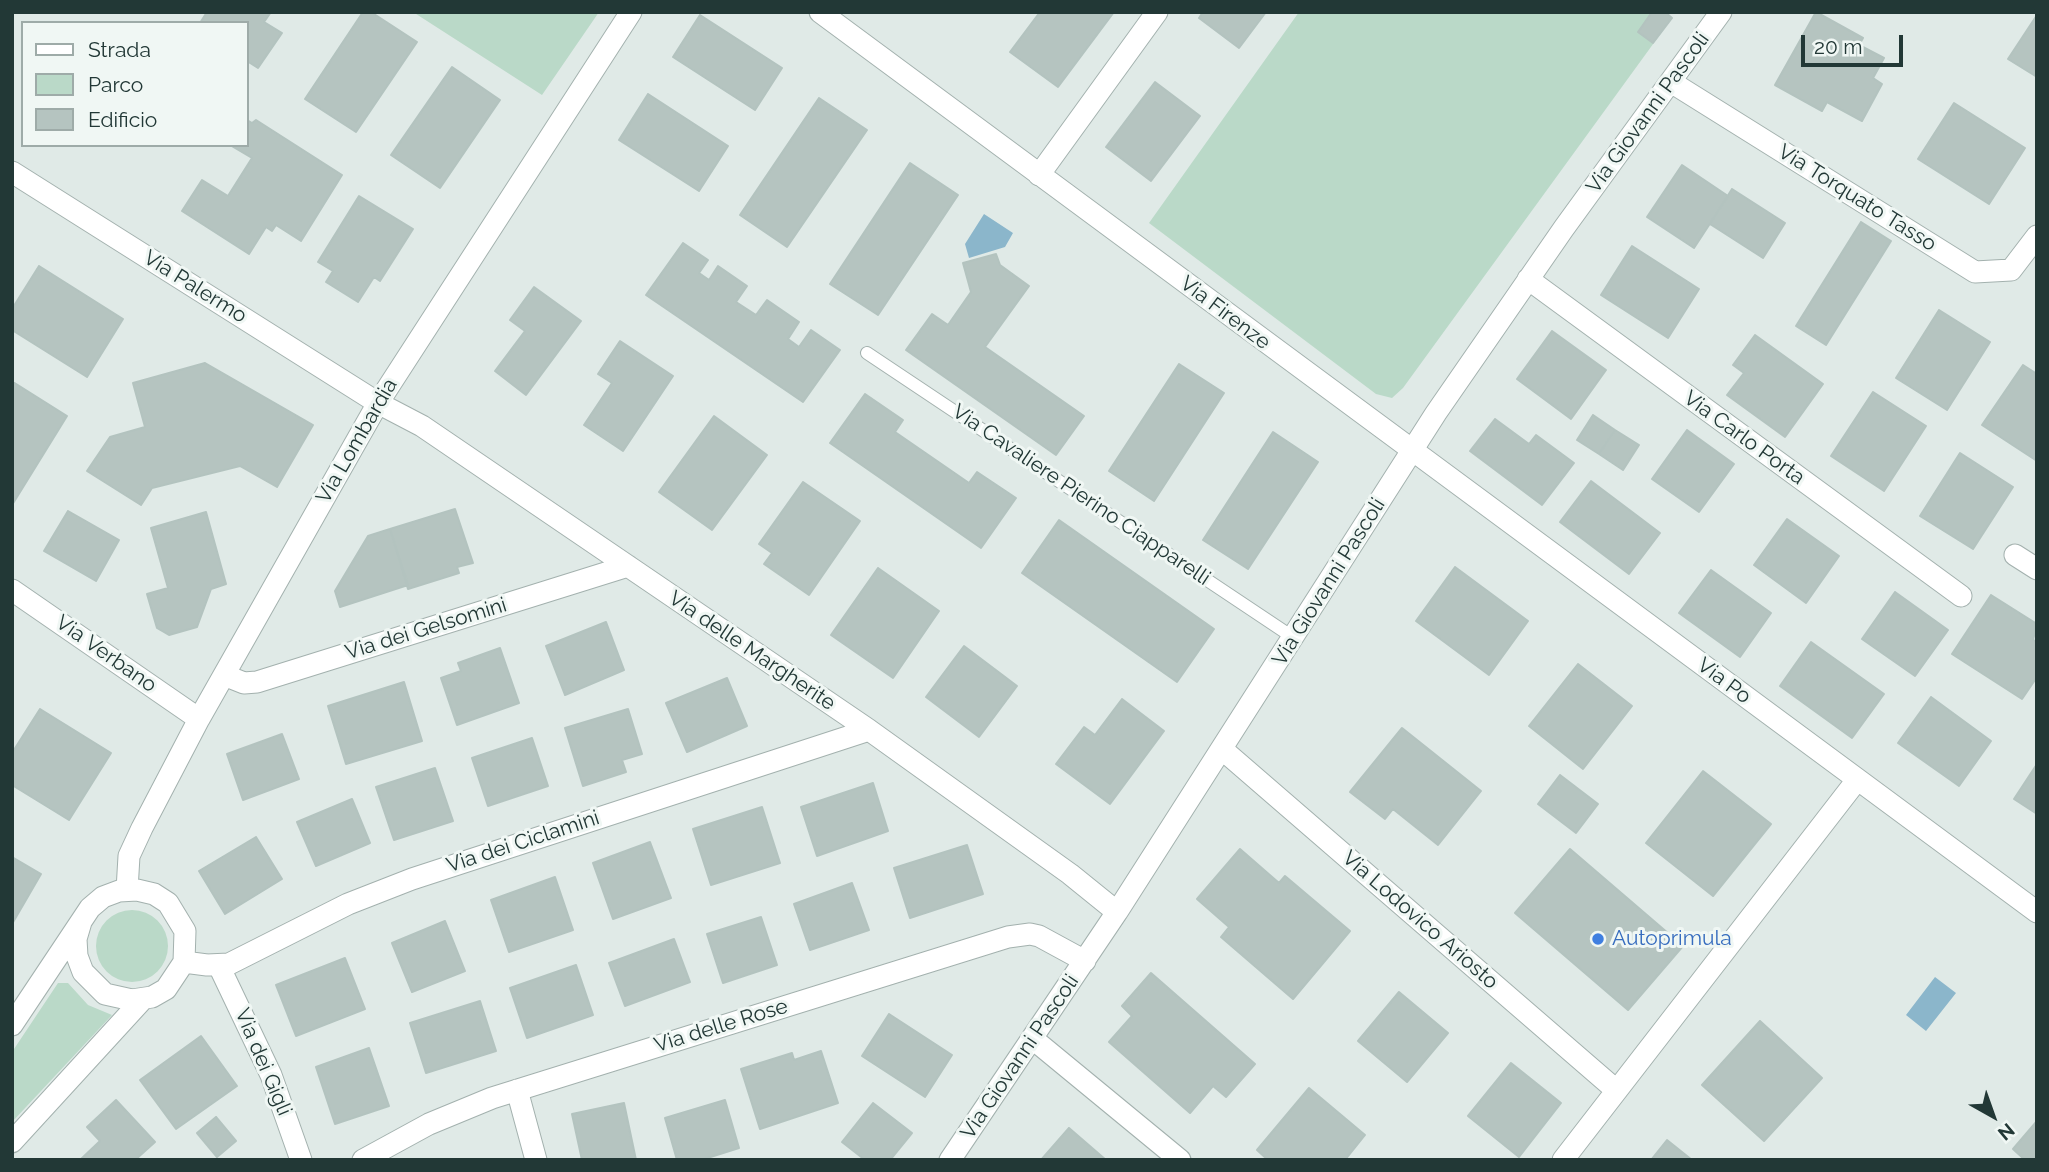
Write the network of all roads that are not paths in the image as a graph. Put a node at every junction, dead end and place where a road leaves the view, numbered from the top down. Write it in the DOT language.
graph roads {
  1 [pos="631,12"];
  2 [pos="820,12"];
  3 [pos="1157,12"];
  4 [pos="1721,12"];
  5 [pos="1671,82"];
  6 [pos="12,172"];
  7 [pos="1039,175"];
  8 [pos="2037,236"];
  9 [pos="1528,279"];
  10 [pos="867,353"];
  11 [pos="378,403"];
  12 [pos="1410,452"];
  13 [pos="2015,555"];
  14 [pos="628,566"];
  15 [pos="2037,569"];
  16 [pos="12,590"];
  17 [pos="1961,596"];
  18 [pos="1294,638"];
  19 [pos="224,675"];
  20 [pos="199,719"];
  21 [pos="869,730"];
  22 [pos="1223,750"];
  23 [pos="1857,780"];
  24 [pos="127,890"];
  25 [pos="1117,912"];
  26 [pos="2037,912"];
  27 [pos="81,922"];
  28 [pos="1085,961"];
  29 [pos="184,962"];
  30 [pos="219,966"];
  31 [pos="144,999"];
  32 [pos="12,1025"];
  33 [pos="1033,1039"];
  34 [pos="517,1090"];
  35 [pos="1616,1090"];
  36 [pos="12,1142"];
  37 [pos="301,1160"];
  38 [pos="363,1160"];
  39 [pos="536,1160"];
  40 [pos="950,1160"];
  41 [pos="1180,1160"];
  42 [pos="1563,1160"];
  1 -- 11 [label="street, Via Lombardia"];
  2 -- 7 [label="street, Via Firenze"];
  3 -- 7 [label="street"];
  4 -- 5 [label="street, Via Giovanni Pascoli"];
  5 -- 8 [label="street, Via Torquato Tasso"];
  5 -- 9 [label="street, Via Giovanni Pascoli"];
  6 -- 11 [label="street, Via Palermo"];
  7 -- 12 [label="street, Via Firenze"];
  9 -- 12 [label="street, Via Giovanni Pascoli"];
  9 -- 17 [label="street, Via Carlo Porta"];
  10 -- 18 [label="lane, Via Cavaliere Pierino Ciapparelli"];
  11 -- 14 [label="street, Via delle Margherite"];
  11 -- 19 [label="street, Via Lombardia"];
  12 -- 18 [label="street, Via Giovanni Pascoli"];
  12 -- 23 [label="street, Via Po"];
  13 -- 15 [label="street"];
  14 -- 19 [label="street, Via dei Gelsomini"];
  14 -- 21 [label="street, Via delle Margherite"];
  16 -- 20 [label="street, Via Verbano"];
  18 -- 22 [label="street, Via Giovanni Pascoli"];
  19 -- 20 [label="street, Via Lombardia"];
  20 -- 24 [label="street, Via Lombardia"];
  21 -- 25 [label="street, Via delle Margherite"];
  21 -- 30 [label="street, Via dei Ciclamini"];
  22 -- 25 [label="street, Via Giovanni Pascoli"];
  22 -- 35 [label="street, Via Lodovico Ariosto"];
  23 -- 26 [label="street, Via Po"];
  23 -- 35 [label="street"];
  24 -- 27 [label="street"];
  24 -- 29 [label="street"];
  25 -- 28 [label="street, Via Giovanni Pascoli"];
  27 -- 31 [label="street"];
  27 -- 32 [label="street"];
  28 -- 33 [label="street, Via Giovanni Pascoli"];
  28 -- 34 [label="street, Via delle Rose"];
  29 -- 30 [label="street, Via dei Ciclamini"];
  29 -- 31 [label="street"];
  30 -- 37 [label="street, Via dei Gigli"];
  31 -- 36 [label="street"];
  33 -- 40 [label="street, Via Giovanni Pascoli"];
  33 -- 41 [label="street"];
  34 -- 38 [label="street, Via delle Rose"];
  34 -- 39 [label="street"];
  35 -- 42 [label="street"];
}
